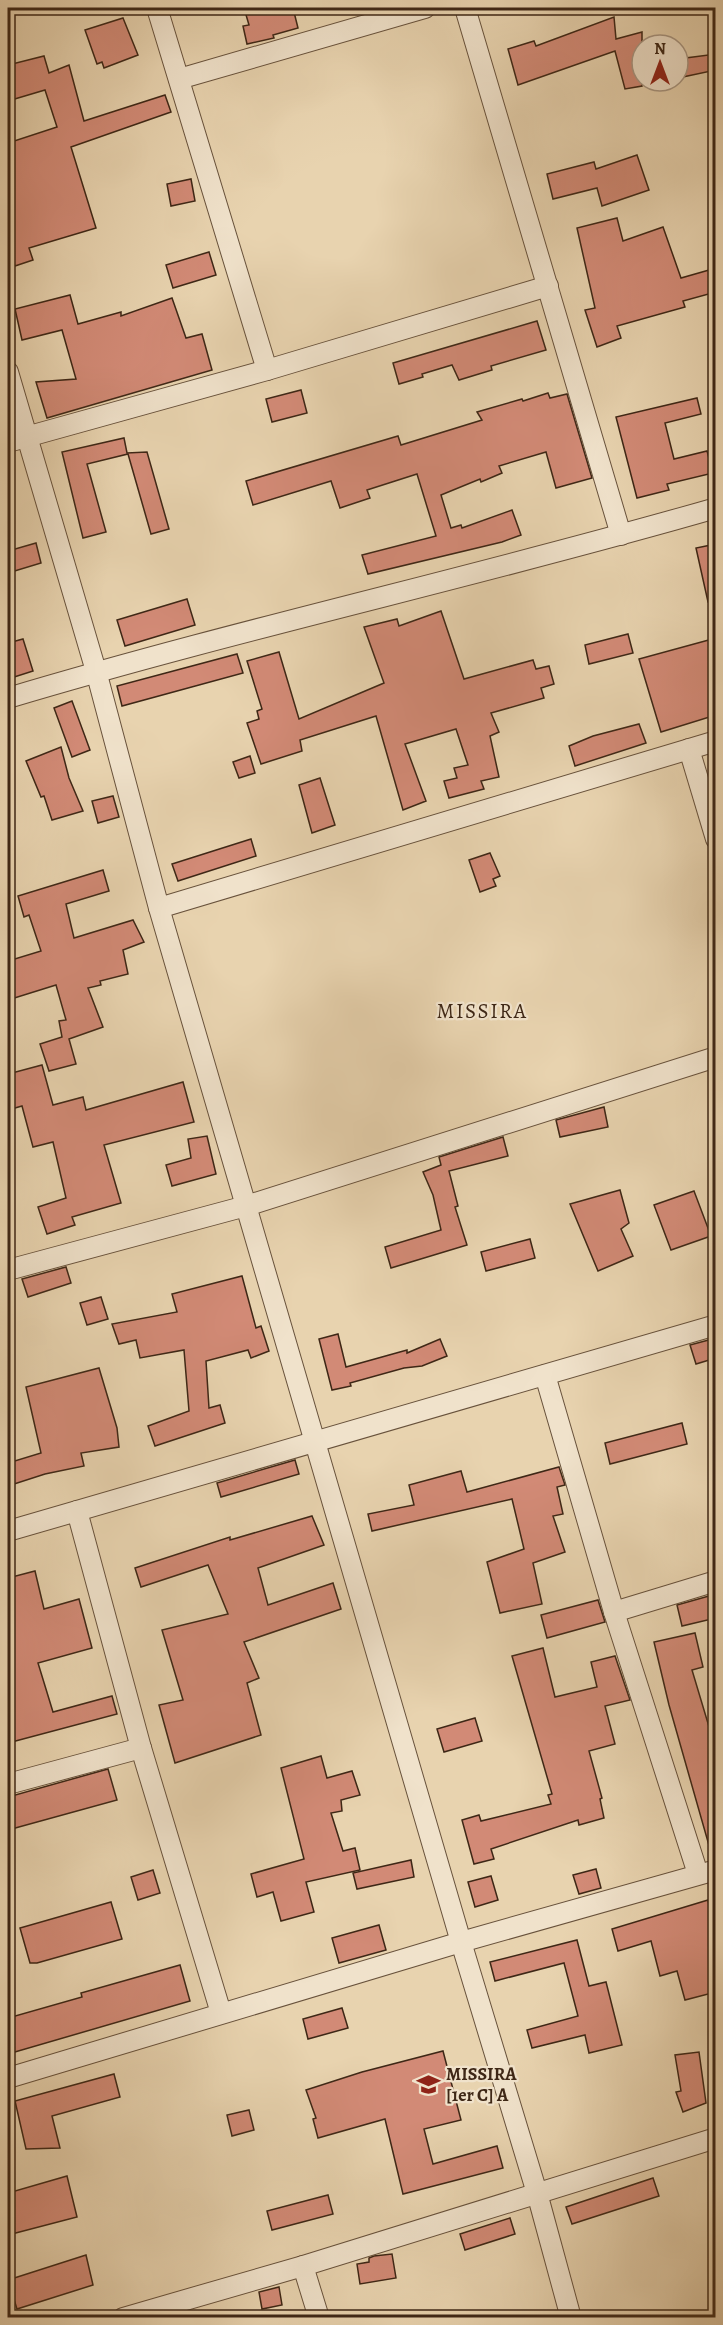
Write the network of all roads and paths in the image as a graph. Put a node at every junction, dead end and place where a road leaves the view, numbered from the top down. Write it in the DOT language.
graph roads {
  1 [pos="157,8"];
  2 [pos="425,8"];
  3 [pos="465,8"];
  4 [pos="179,79"];
  5 [pos="548,286"];
  6 [pos="267,370"];
  7 [pos="8,372"];
  8 [pos="17,439"];
  9 [pos="716,508"];
  10 [pos="621,535"];
  11 [pos="96,671"];
  12 [pos="8,698"];
  13 [pos="716,741"];
  14 [pos="689,749"];
  15 [pos="716,839"];
  16 [pos="159,908"];
  17 [pos="716,1057"];
  18 [pos="246,1206"];
  19 [pos="8,1270"];
  20 [pos="716,1325"];
  21 [pos="545,1375"];
  22 [pos="314,1442"];
  23 [pos="77,1511"];
  24 [pos="8,1531"];
  25 [pos="716,1581"];
  26 [pos="615,1612"];
  27 [pos="141,1748"];
  28 [pos="8,1784"];
  29 [pos="707,1872"];
  30 [pos="461,1942"];
  31 [pos="221,2013"];
  32 [pos="8,2078"];
  33 [pos="716,2138"];
  34 [pos="537,2193"];
  35 [pos="303,2266"];
  36 [pos="123,2318"];
  37 [pos="319,2318"];
  38 [pos="571,2318"];
  1 -- 4 [label="street"];
  2 -- 4 [label="street"];
  3 -- 5 [label="street"];
  4 -- 6 [label="street"];
  5 -- 6 [label="street"];
  5 -- 10 [label="street"];
  6 -- 8 [label="street"];
  7 -- 8 [label="street"];
  8 -- 11 [label="street"];
  9 -- 10 [label="street"];
  10 -- 11 [label="street"];
  11 -- 12 [label="street"];
  11 -- 16 [label="street"];
  13 -- 14 [label="street"];
  14 -- 15 [label="street"];
  14 -- 16 [label="street"];
  16 -- 18 [label="street"];
  17 -- 18 [label="street"];
  18 -- 19 [label="street"];
  18 -- 22 [label="street"];
  20 -- 21 [label="street"];
  21 -- 22 [label="street"];
  21 -- 26 [label="street"];
  22 -- 23 [label="street"];
  22 -- 30 [label="street"];
  23 -- 24 [label="street"];
  23 -- 27 [label="street"];
  25 -- 26 [label="street"];
  26 -- 29 [label="street"];
  27 -- 28 [label="street"];
  27 -- 31 [label="street"];
  29 -- 30 [label="street"];
  30 -- 31 [label="street"];
  30 -- 34 [label="street"];
  31 -- 32 [label="street"];
  33 -- 34 [label="street"];
  34 -- 35 [label="street"];
  34 -- 38 [label="street"];
  35 -- 36 [label="street"];
  35 -- 37 [label="street"];
}
